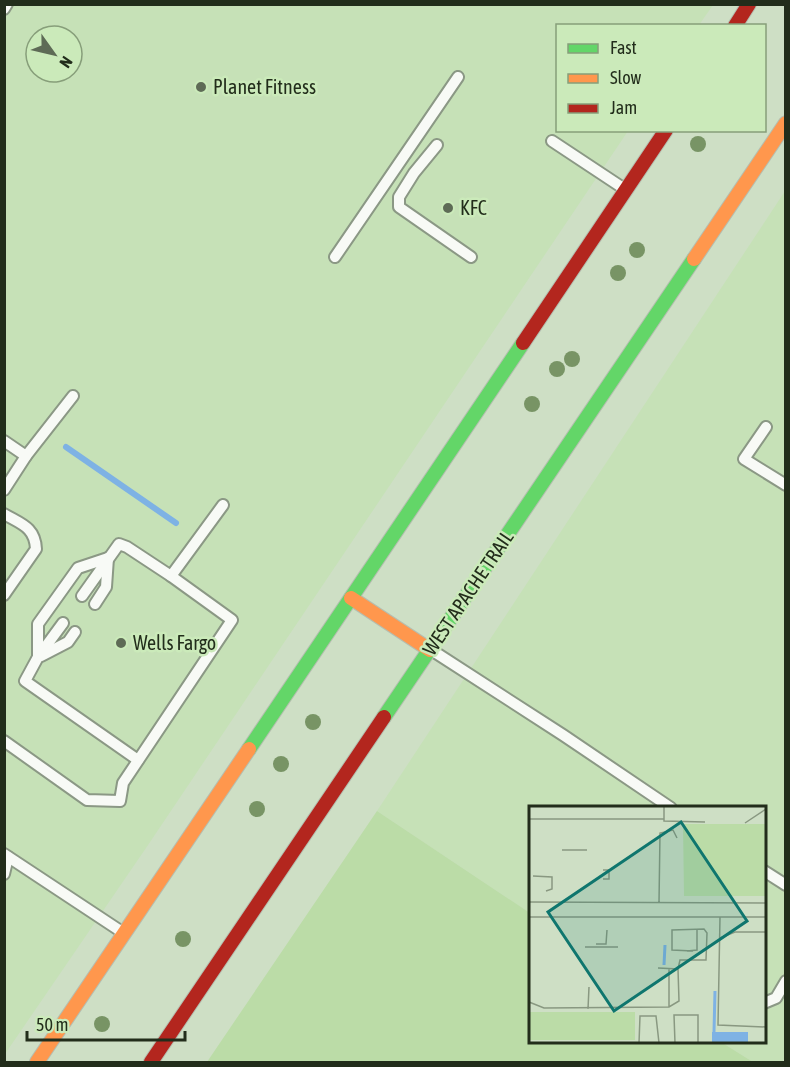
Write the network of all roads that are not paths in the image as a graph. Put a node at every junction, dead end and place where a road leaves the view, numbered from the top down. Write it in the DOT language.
graph roads {
  1 [pos="8,4"];
  2 [pos="749,4"];
  3 [pos="4,9"];
  4 [pos="736,24"];
  5 [pos="458,77"];
  6 [pos="786,123"];
  7 [pos="665,132"];
  8 [pos="552,141"];
  9 [pos="437,145"];
  10 [pos="626,190"];
  11 [pos="471,256"];
  12 [pos="335,257"];
  13 [pos="73,396"];
  14 [pos="766,427"];
  15 [pos="4,441"];
  16 [pos="26,456"];
  17 [pos="786,485"];
  18 [pos="4,490"];
  19 [pos="223,505"];
  20 [pos="4,514"];
  21 [pos="108,558"];
  22 [pos="171,576"];
  23 [pos="4,595"];
  24 [pos="82,596"];
  25 [pos="351,598"];
  26 [pos="94,604"];
  27 [pos="63,623"];
  28 [pos="75,632"];
  29 [pos="430,650"];
  30 [pos="38,657"];
  31 [pos="4,741"];
  32 [pos="138,760"];
  33 [pos="670,806"];
  34 [pos="6,856"];
  35 [pos="766,872"];
  36 [pos="4,874"];
  37 [pos="786,885"];
  38 [pos="124,933"];
  39 [pos="786,981"];
  40 [pos="766,1003"];
  41 [pos="37,1062"];
  42 [pos="151,1062"];
  1 -- 3 [label="lane"];
  2 -- 4 [label="main road"];
  5 -- 12 [label="lane"];
  6 -- 29 [label="main road, WEST APACHE TRAIL"];
  7 -- 10 [label="main road"];
  8 -- 10 [label="lane"];
  9 -- 11 [label="lane"];
  10 -- 25 [label="main road"];
  13 -- 16 [label="lane"];
  14 -- 17 [label="lane"];
  15 -- 16 [label="lane"];
  16 -- 18 [label="lane"];
  19 -- 22 [label="lane"];
  20 -- 23 [label="lane"];
  21 -- 22 [label="lane"];
  21 -- 24 [label="lane"];
  21 -- 26 [label="lane"];
  21 -- 30 [label="lane"];
  22 -- 32 [label="lane"];
  25 -- 29 [label="main road"];
  25 -- 38 [label="main road"];
  27 -- 30 [label="lane"];
  28 -- 30 [label="lane"];
  29 -- 33 [label="lane"];
  29 -- 42 [label="main road, WEST APACHE TRAIL"];
  30 -- 32 [label="lane"];
  31 -- 32 [label="lane"];
  34 -- 36 [label="lane"];
  34 -- 38 [label="lane"];
  35 -- 37 [label="lane"];
  38 -- 41 [label="main road"];
  39 -- 40 [label="lane"];
}
